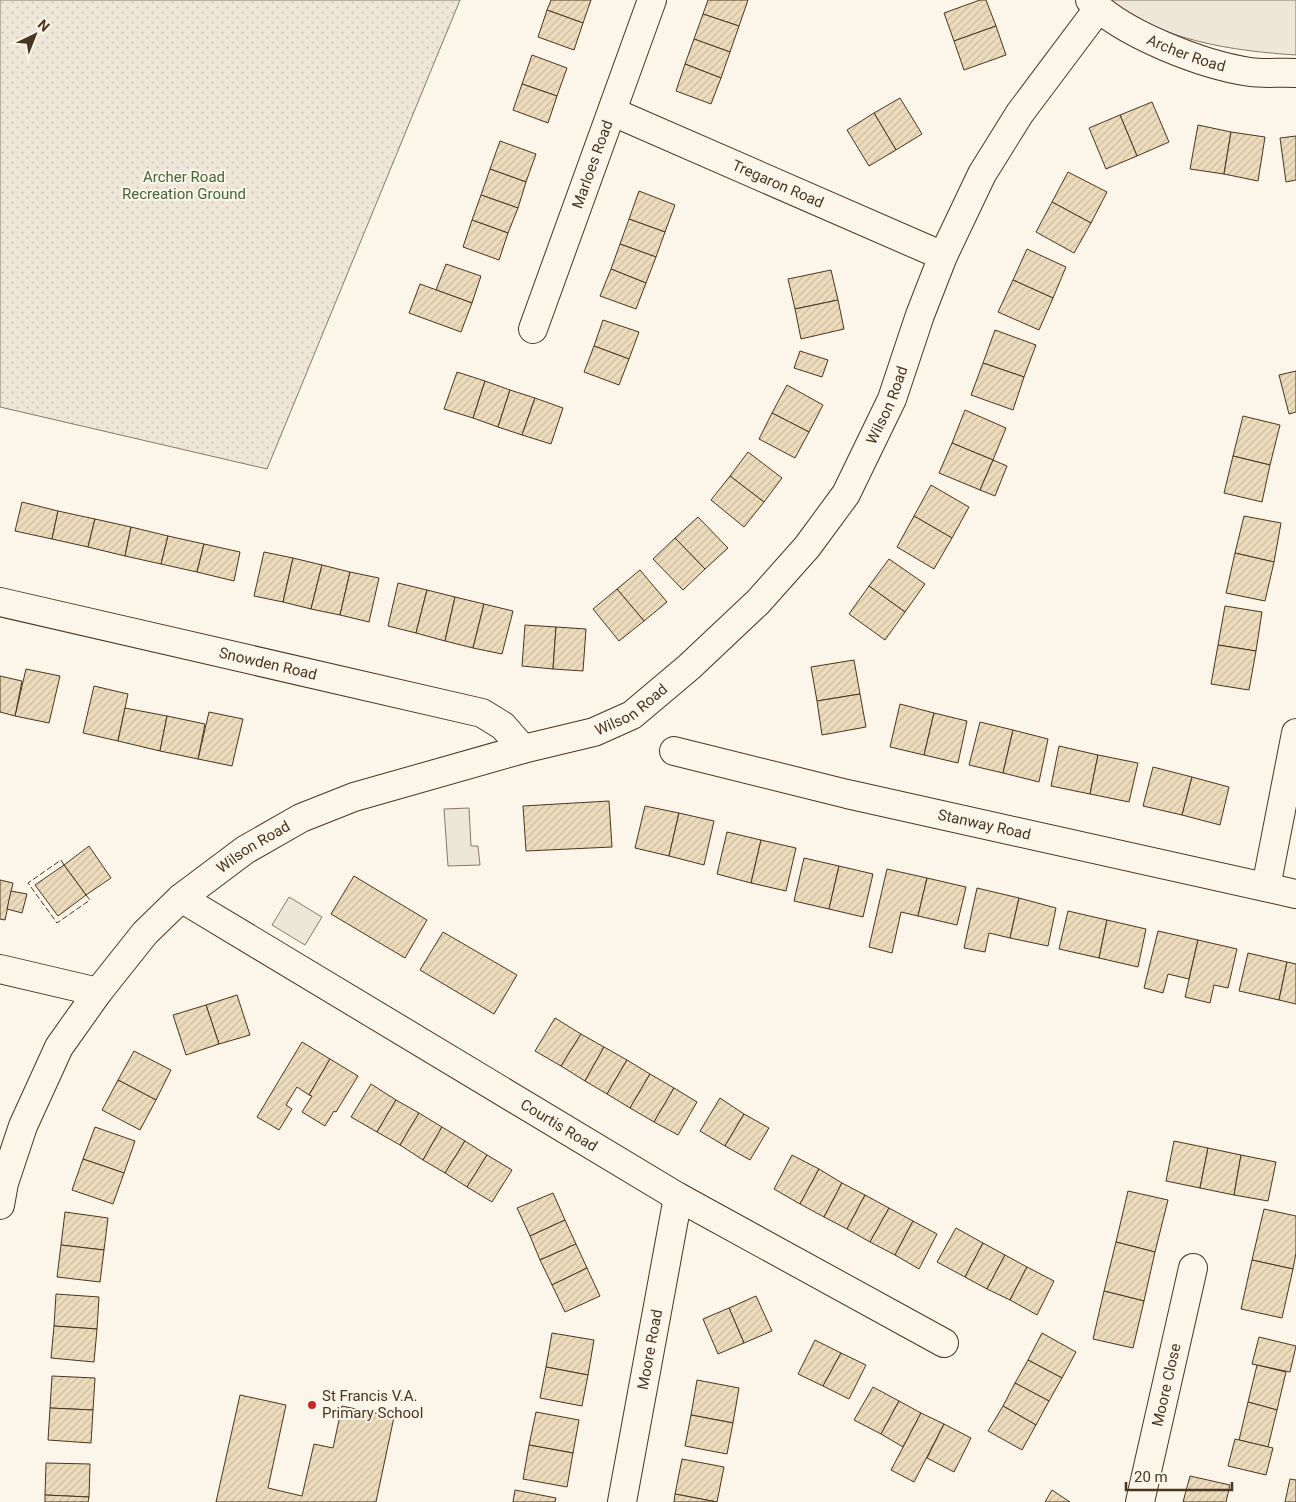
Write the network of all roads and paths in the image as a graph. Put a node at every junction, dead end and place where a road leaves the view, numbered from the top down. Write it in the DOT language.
graph roads {
  1 [pos="652,0"];
  2 [pos="1094,5"];
  3 [pos="1296,73"];
  4 [pos="613,112"];
  5 [pos="942,256"];
  6 [pos="533,329"];
  7 [pos="0,602"];
  8 [pos="1296,733"];
  9 [pos="523,749"];
  10 [pos="674,751"];
  11 [pos="1266,887"];
  12 [pos="1296,894"];
  13 [pos="181,898"];
  14 [pos="0,969"];
  15 [pos="98,992"];
  16 [pos="678,1197"];
  17 [pos="0,1205"];
  18 [pos="1193,1268"];
  19 [pos="944,1343"];
  20 [pos="622,1502"];
  21 [pos="1140,1502"];
  1 -- 4 [label="street, Marloes Road"];
  2 -- 3 [label="street, Archer Road"];
  2 -- 5 [label="street, Wilson Road"];
  4 -- 5 [label="street, Tregaron Road"];
  4 -- 6 [label="street, Marloes Road"];
  5 -- 9 [label="street, Wilson Road"];
  7 -- 9 [label="street, Snowden Road"];
  8 -- 11 [label="street"];
  9 -- 13 [label="street, Wilson Road"];
  10 -- 11 [label="street, Stanway Road"];
  11 -- 12 [label="street, Stanway Road"];
  13 -- 15 [label="street, Wilson Road"];
  13 -- 16 [label="street, Courtis Road"];
  14 -- 15 [label="street"];
  15 -- 17 [label="street, Wilson Road"];
  16 -- 19 [label="street, Courtis Road"];
  16 -- 20 [label="street, Moore Road"];
  18 -- 21 [label="street, Moore Close"];
}
